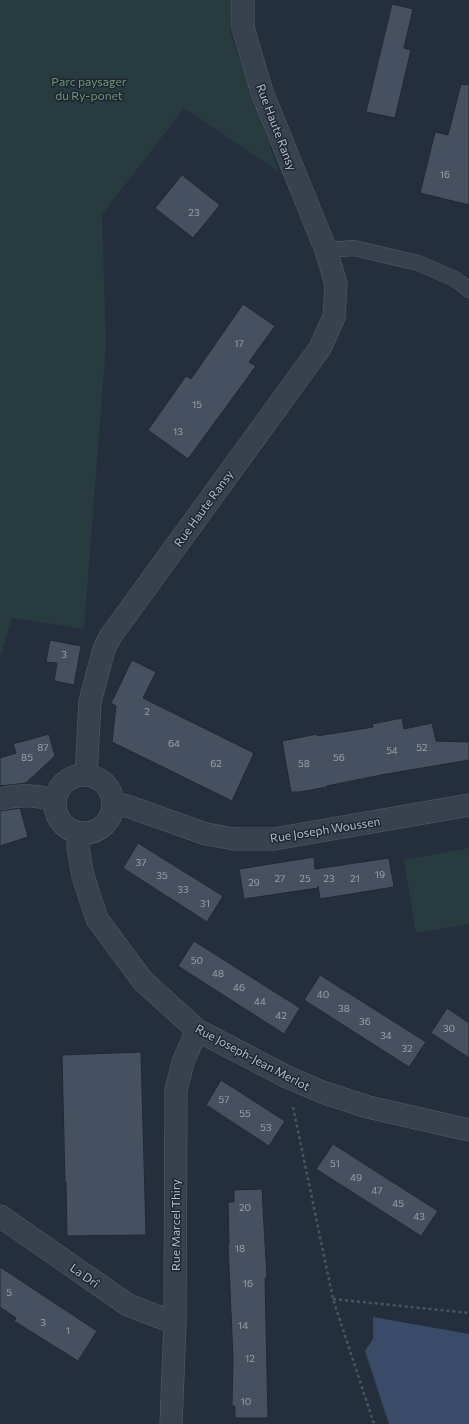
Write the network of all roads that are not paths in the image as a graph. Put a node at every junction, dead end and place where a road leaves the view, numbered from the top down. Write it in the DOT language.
graph roads {
  1 [pos="243,0"];
  2 [pos="326,250"];
  3 [pos="469,290"];
  4 [pos="86,775"];
  5 [pos="0,799"];
  6 [pos="55,801"];
  7 [pos="113,804"];
  8 [pos="469,805"];
  9 [pos="79,833"];
  10 [pos="197,1030"];
  11 [pos="469,1130"];
  12 [pos="0,1216"];
  13 [pos="175,1323"];
  14 [pos="171,1424"];
  1 -- 2 [label="street, Rue Haute Ransy"];
  2 -- 3 [label="lane"];
  2 -- 4 [label="street, Rue Haute Ransy"];
  4 -- 6 [label="street"];
  4 -- 7 [label="street"];
  5 -- 6 [label="street"];
  6 -- 9 [label="street"];
  7 -- 8 [label="street, Rue Joseph Woussen"];
  7 -- 9 [label="street"];
  9 -- 10 [label="street, Rue Joseph-Jean Merlot"];
  10 -- 11 [label="street, Rue Joseph-Jean Merlot"];
  10 -- 13 [label="street, Rue Marcel Thiry"];
  12 -- 13 [label="street, La Drî"];
  13 -- 14 [label="street, Rue Marcel Thiry"];
}
